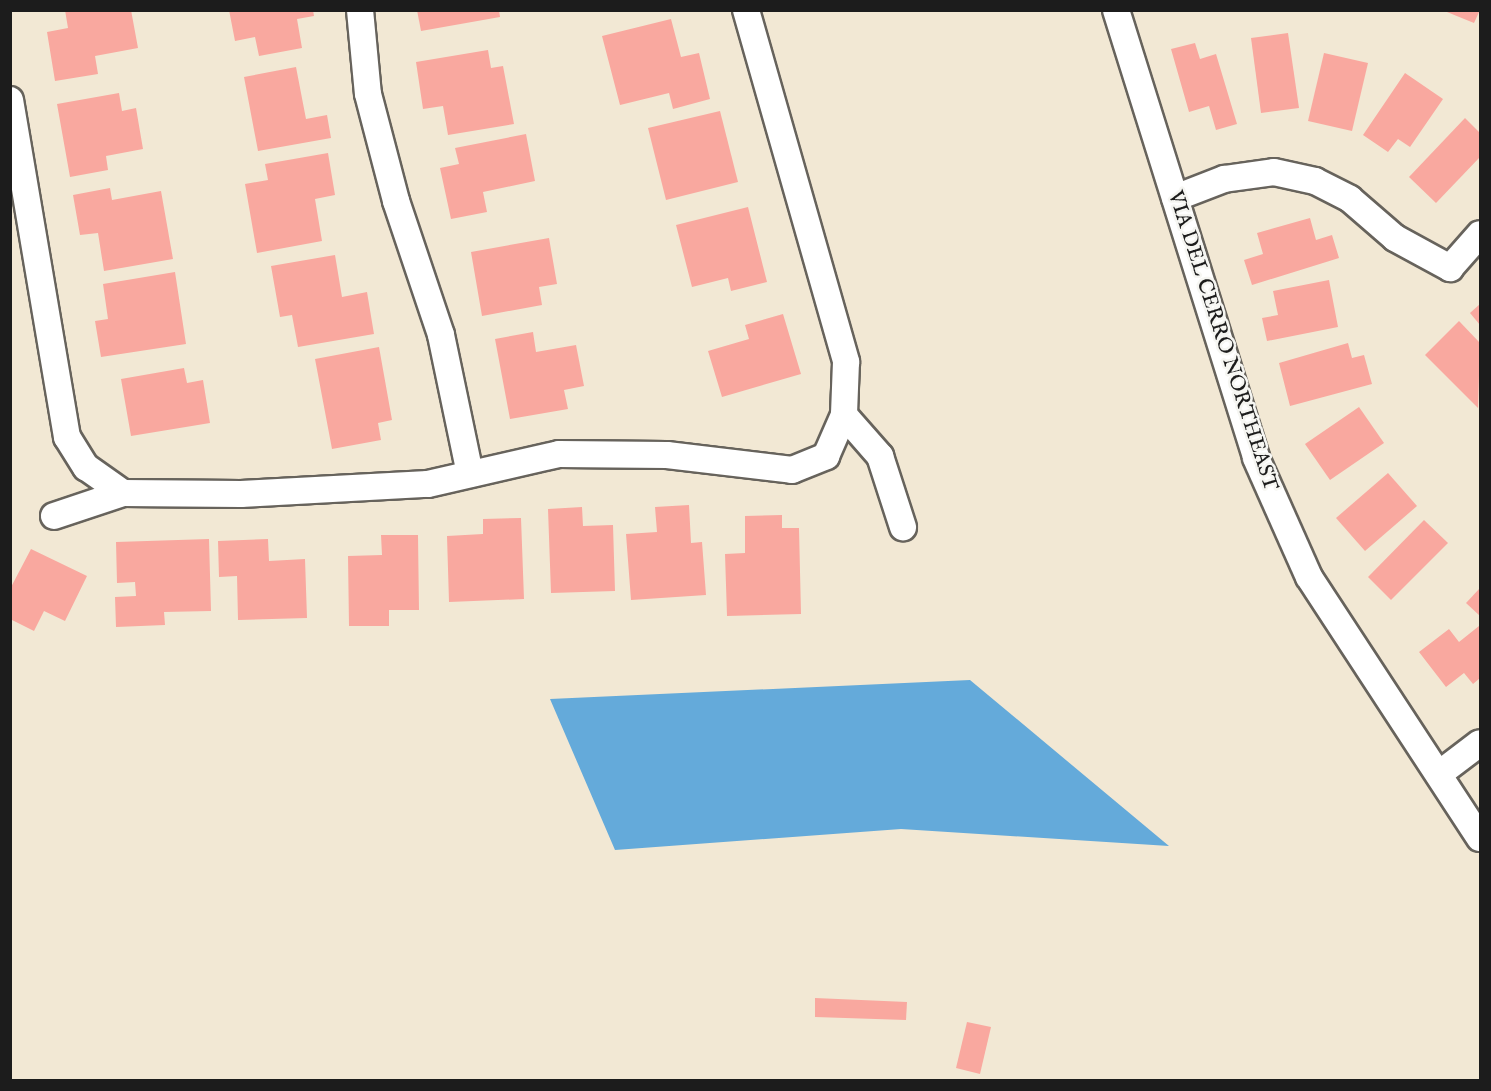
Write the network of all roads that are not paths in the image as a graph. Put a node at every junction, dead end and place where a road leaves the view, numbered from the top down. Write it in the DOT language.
graph roads {
  1 [pos="360,10"];
  2 [pos="746,10"];
  3 [pos="1116,10"];
  4 [pos="10,100"];
  5 [pos="1175,198"];
  6 [pos="1480,234"];
  7 [pos="844,415"];
  8 [pos="470,474"];
  9 [pos="123,493"];
  10 [pos="54,516"];
  11 [pos="903,527"];
  12 [pos="1480,743"];
  13 [pos="1439,774"];
  14 [pos="1480,838"];
  1 -- 8 [label="street"];
  2 -- 7 [label="street"];
  3 -- 5 [label="street, VIA DEL CERRO NORTHEAST"];
  4 -- 9 [label="street"];
  5 -- 6 [label="street"];
  5 -- 13 [label="street, VIA DEL CERRO NORTHEAST"];
  7 -- 8 [label="street"];
  7 -- 11 [label="street"];
  8 -- 9 [label="street"];
  9 -- 10 [label="street"];
  12 -- 13 [label="street"];
  13 -- 14 [label="street, VIA DEL CERRO NORTHEAST"];
}
